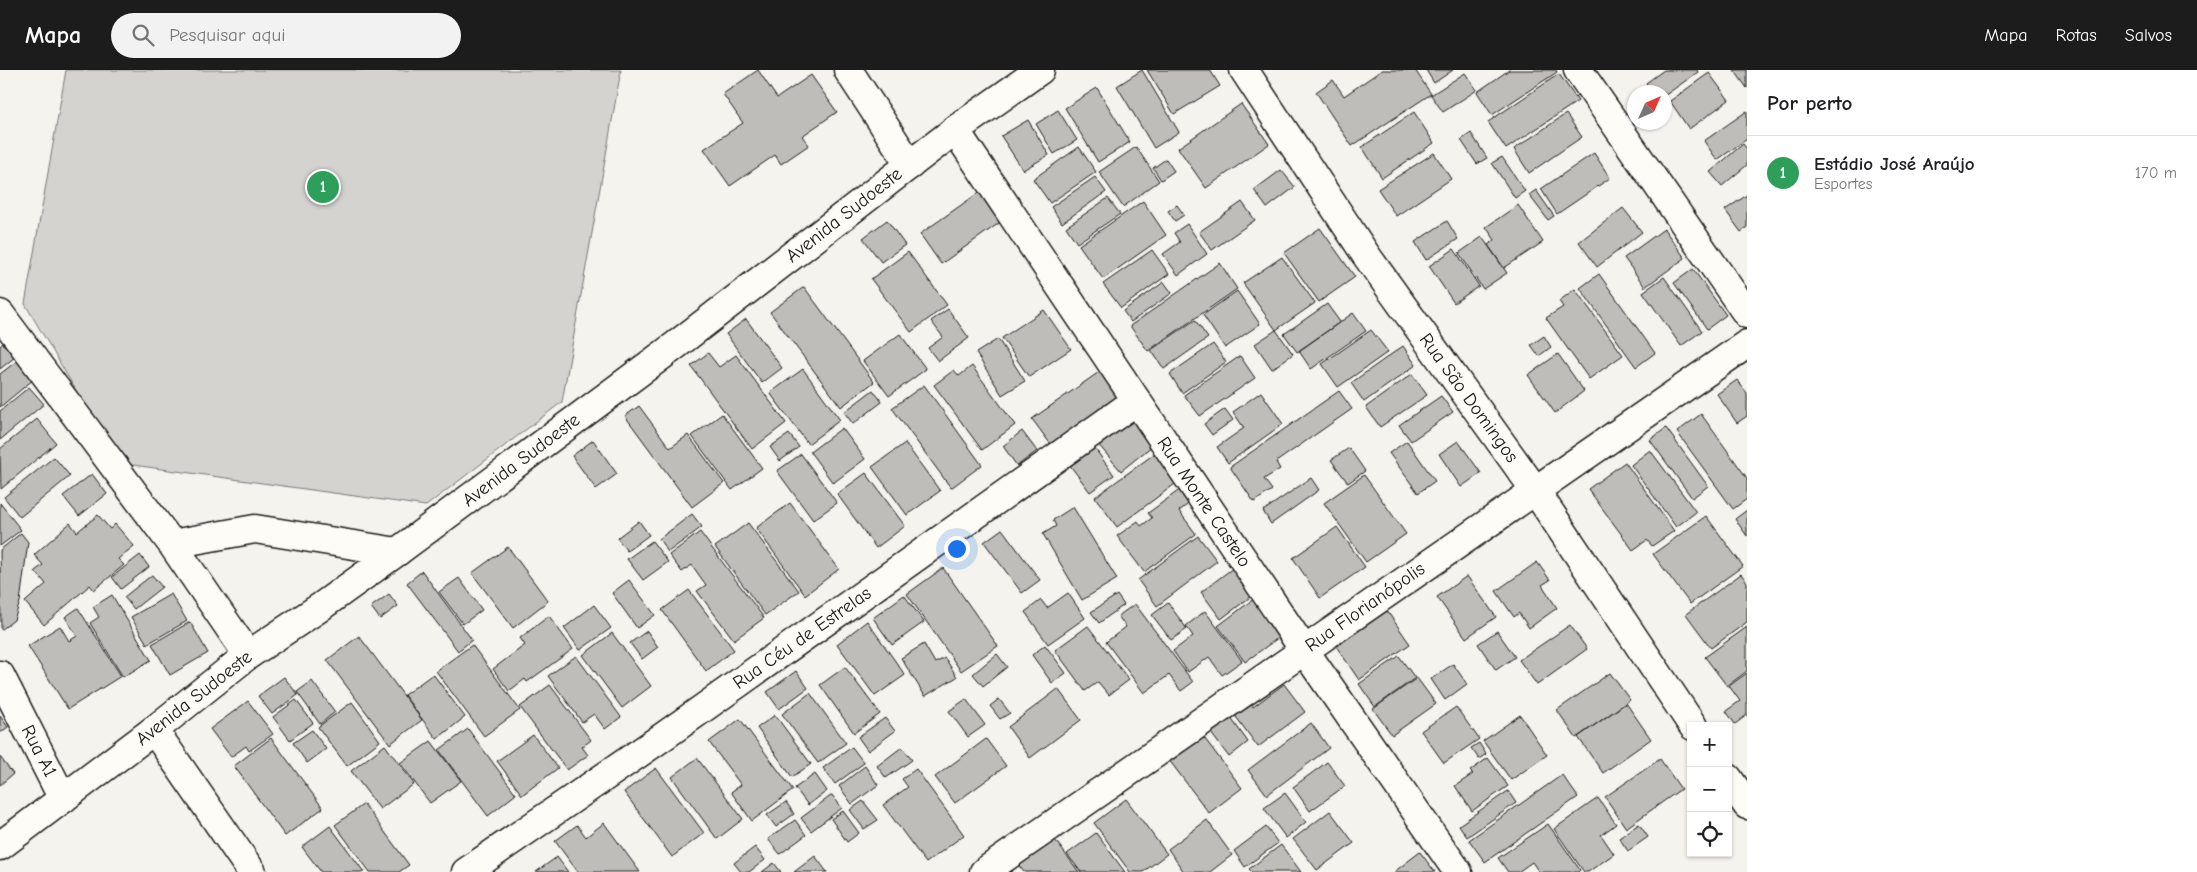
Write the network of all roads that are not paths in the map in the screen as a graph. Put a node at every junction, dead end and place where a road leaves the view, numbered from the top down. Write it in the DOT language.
graph roads {
  1 [pos="848,70"];
  2 [pos="1040,70"];
  3 [pos="1244,70"];
  4 [pos="1578,70"];
  5 [pos="955,130"];
  6 [pos="910,165"];
  7 [pos="0,314"];
  8 [pos="1747,314"];
  9 [pos="1747,344"];
  10 [pos="1136,401"];
  11 [pos="1535,490"];
  12 [pos="172,544"];
  13 [pos="397,552"];
  14 [pos="1304,650"];
  15 [pos="248,655"];
  16 [pos="0,676"];
  17 [pos="1689,722"];
  18 [pos="154,730"];
  19 [pos="1732,784"];
  20 [pos="63,799"];
  21 [pos="1747,806"];
  22 [pos="0,846"];
  23 [pos="252,872"];
  24 [pos="466,872"];
  25 [pos="984,872"];
  26 [pos="1458,872"];
  1 -- 6 [label="street"];
  2 -- 5 [label="street, Avenida Sudoeste"];
  3 -- 11 [label="street, Rua São Domingos"];
  4 -- 8 [label="street"];
  5 -- 6 [label="street, Avenida Sudoeste"];
  5 -- 10 [label="street, Rua Monte Castelo"];
  6 -- 13 [label="street, Avenida Sudoeste"];
  7 -- 12 [label="street"];
  9 -- 11 [label="street, Rua Florianópolis"];
  10 -- 14 [label="street, Rua Monte Castelo"];
  10 -- 24 [label="street, Rua Céu de Estrelas"];
  11 -- 14 [label="street, Rua Florianópolis"];
  11 -- 17 [label="street, Rua São Domingos"];
  12 -- 13 [label="street"];
  12 -- 15 [label="street"];
  13 -- 15 [label="street, Avenida Sudoeste"];
  14 -- 25 [label="street, Rua Florianópolis"];
  14 -- 26 [label="street, Rua Monte Castelo"];
  15 -- 18 [label="street, Avenida Sudoeste"];
  16 -- 20 [label="street, Rua A1"];
  18 -- 20 [label="street, Avenida Sudoeste"];
  18 -- 23 [label="street"];
  19 -- 21 [label="street"];
  20 -- 22 [label="street, Avenida Sudoeste"];
}
